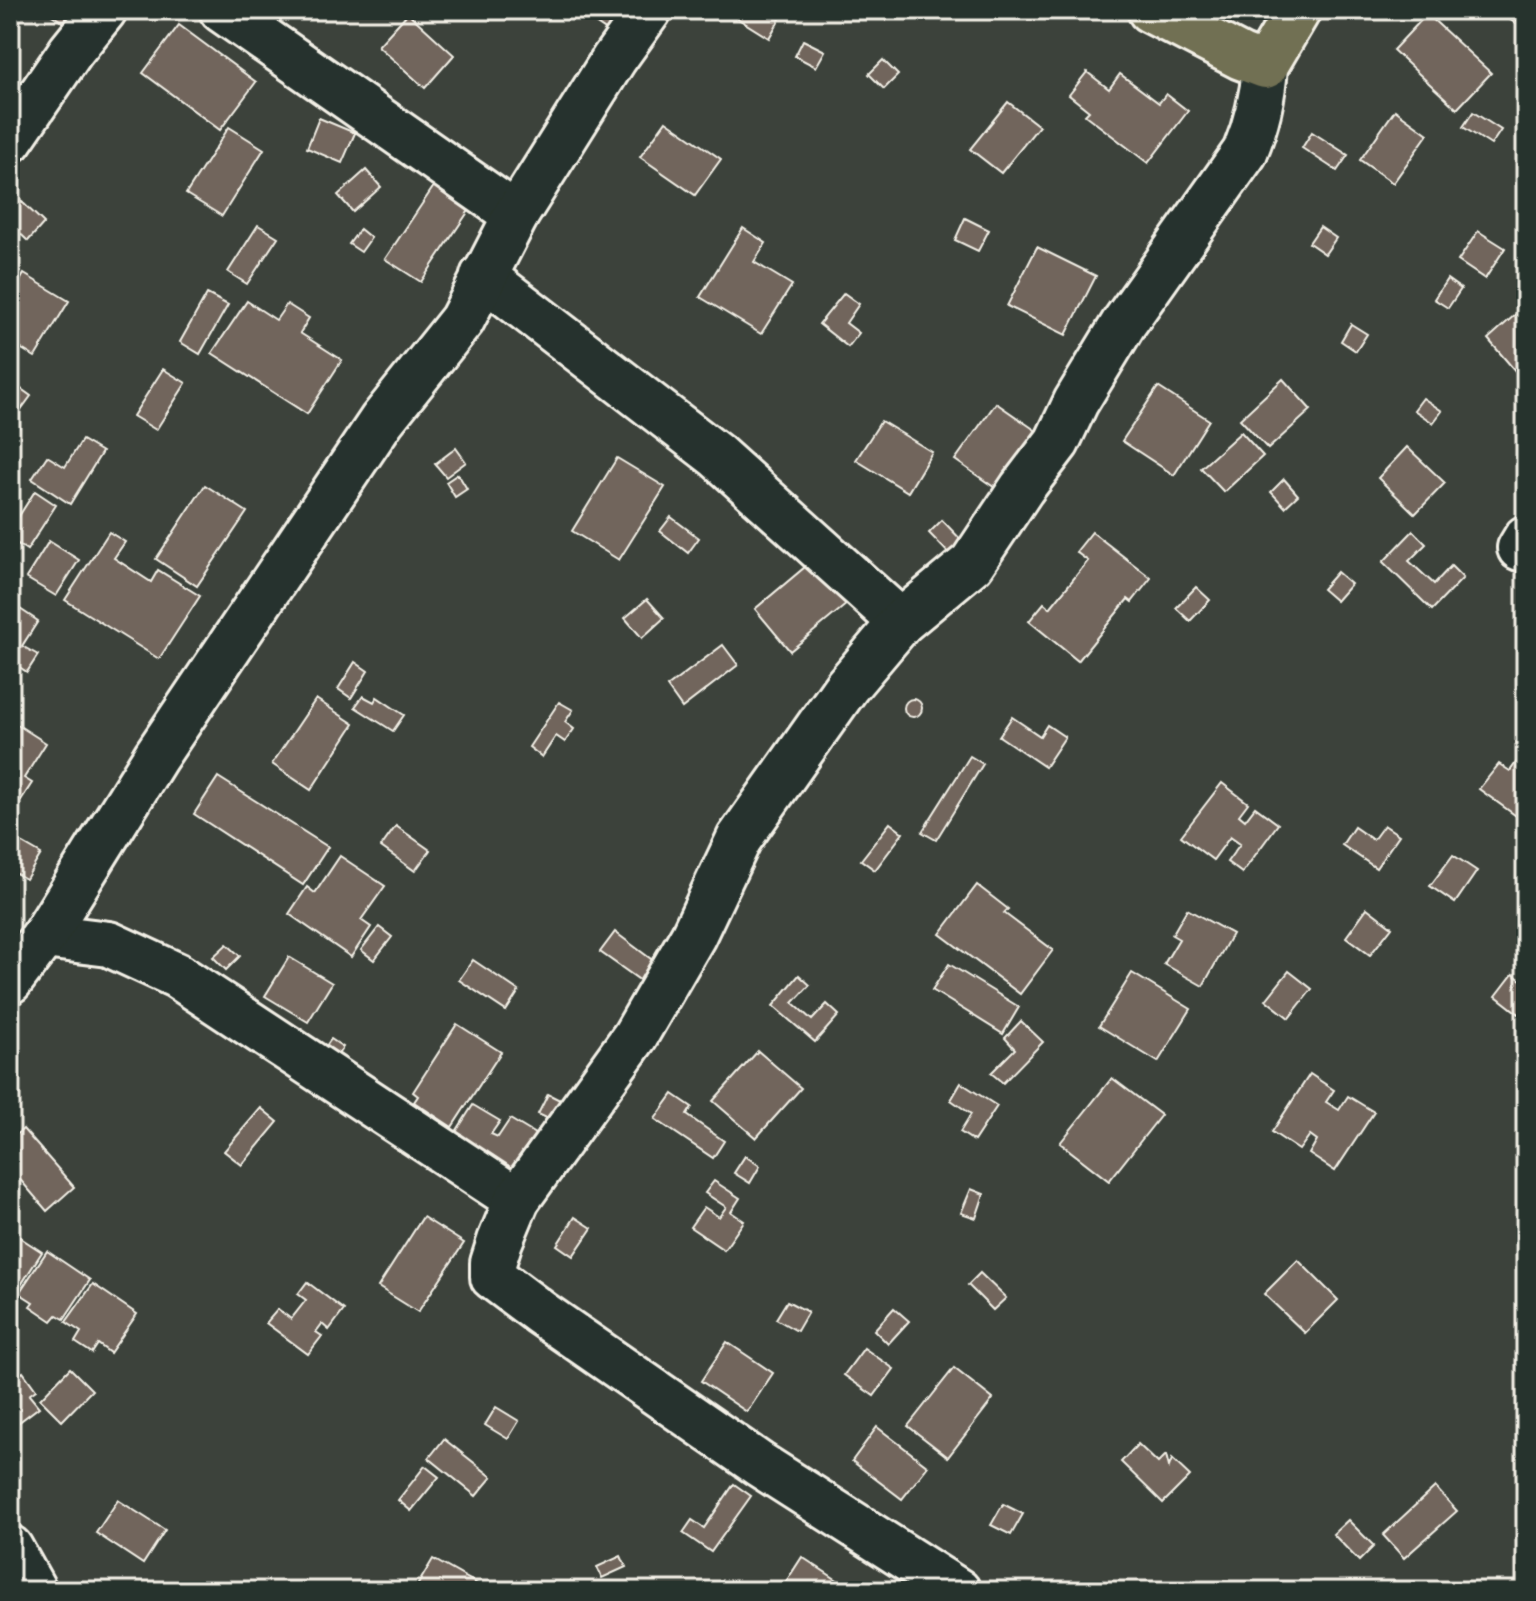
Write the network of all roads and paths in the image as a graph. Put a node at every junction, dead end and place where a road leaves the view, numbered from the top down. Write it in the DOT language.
graph roads {
  1 [pos="104,10"];
  2 [pos="222,10"];
  3 [pos="649,10"];
  4 [pos="1150,10"];
  5 [pos="1298,10"];
  6 [pos="1265,66"];
  7 [pos="10,140"];
  8 [pos="516,215"];
  9 [pos="483,276"];
  10 [pos="901,622"];
  11 [pos="44,936"];
  12 [pos="10,981"];
  13 [pos="517,1200"];
  14 [pos="10,1548"];
  15 [pos="34,1591"];
  16 [pos="958,1591"];
  1 -- 7 [label="street"];
  2 -- 8 [label="street"];
  3 -- 8 [label="street"];
  4 -- 6 [label="main road"];
  5 -- 6 [label="main road"];
  6 -- 10 [label="street"];
  8 -- 9 [label="street"];
  9 -- 10 [label="street"];
  9 -- 11 [label="street"];
  10 -- 13 [label="street"];
  11 -- 12 [label="street"];
  11 -- 13 [label="street"];
  13 -- 16 [label="street"];
  14 -- 15 [label="street"];
}
